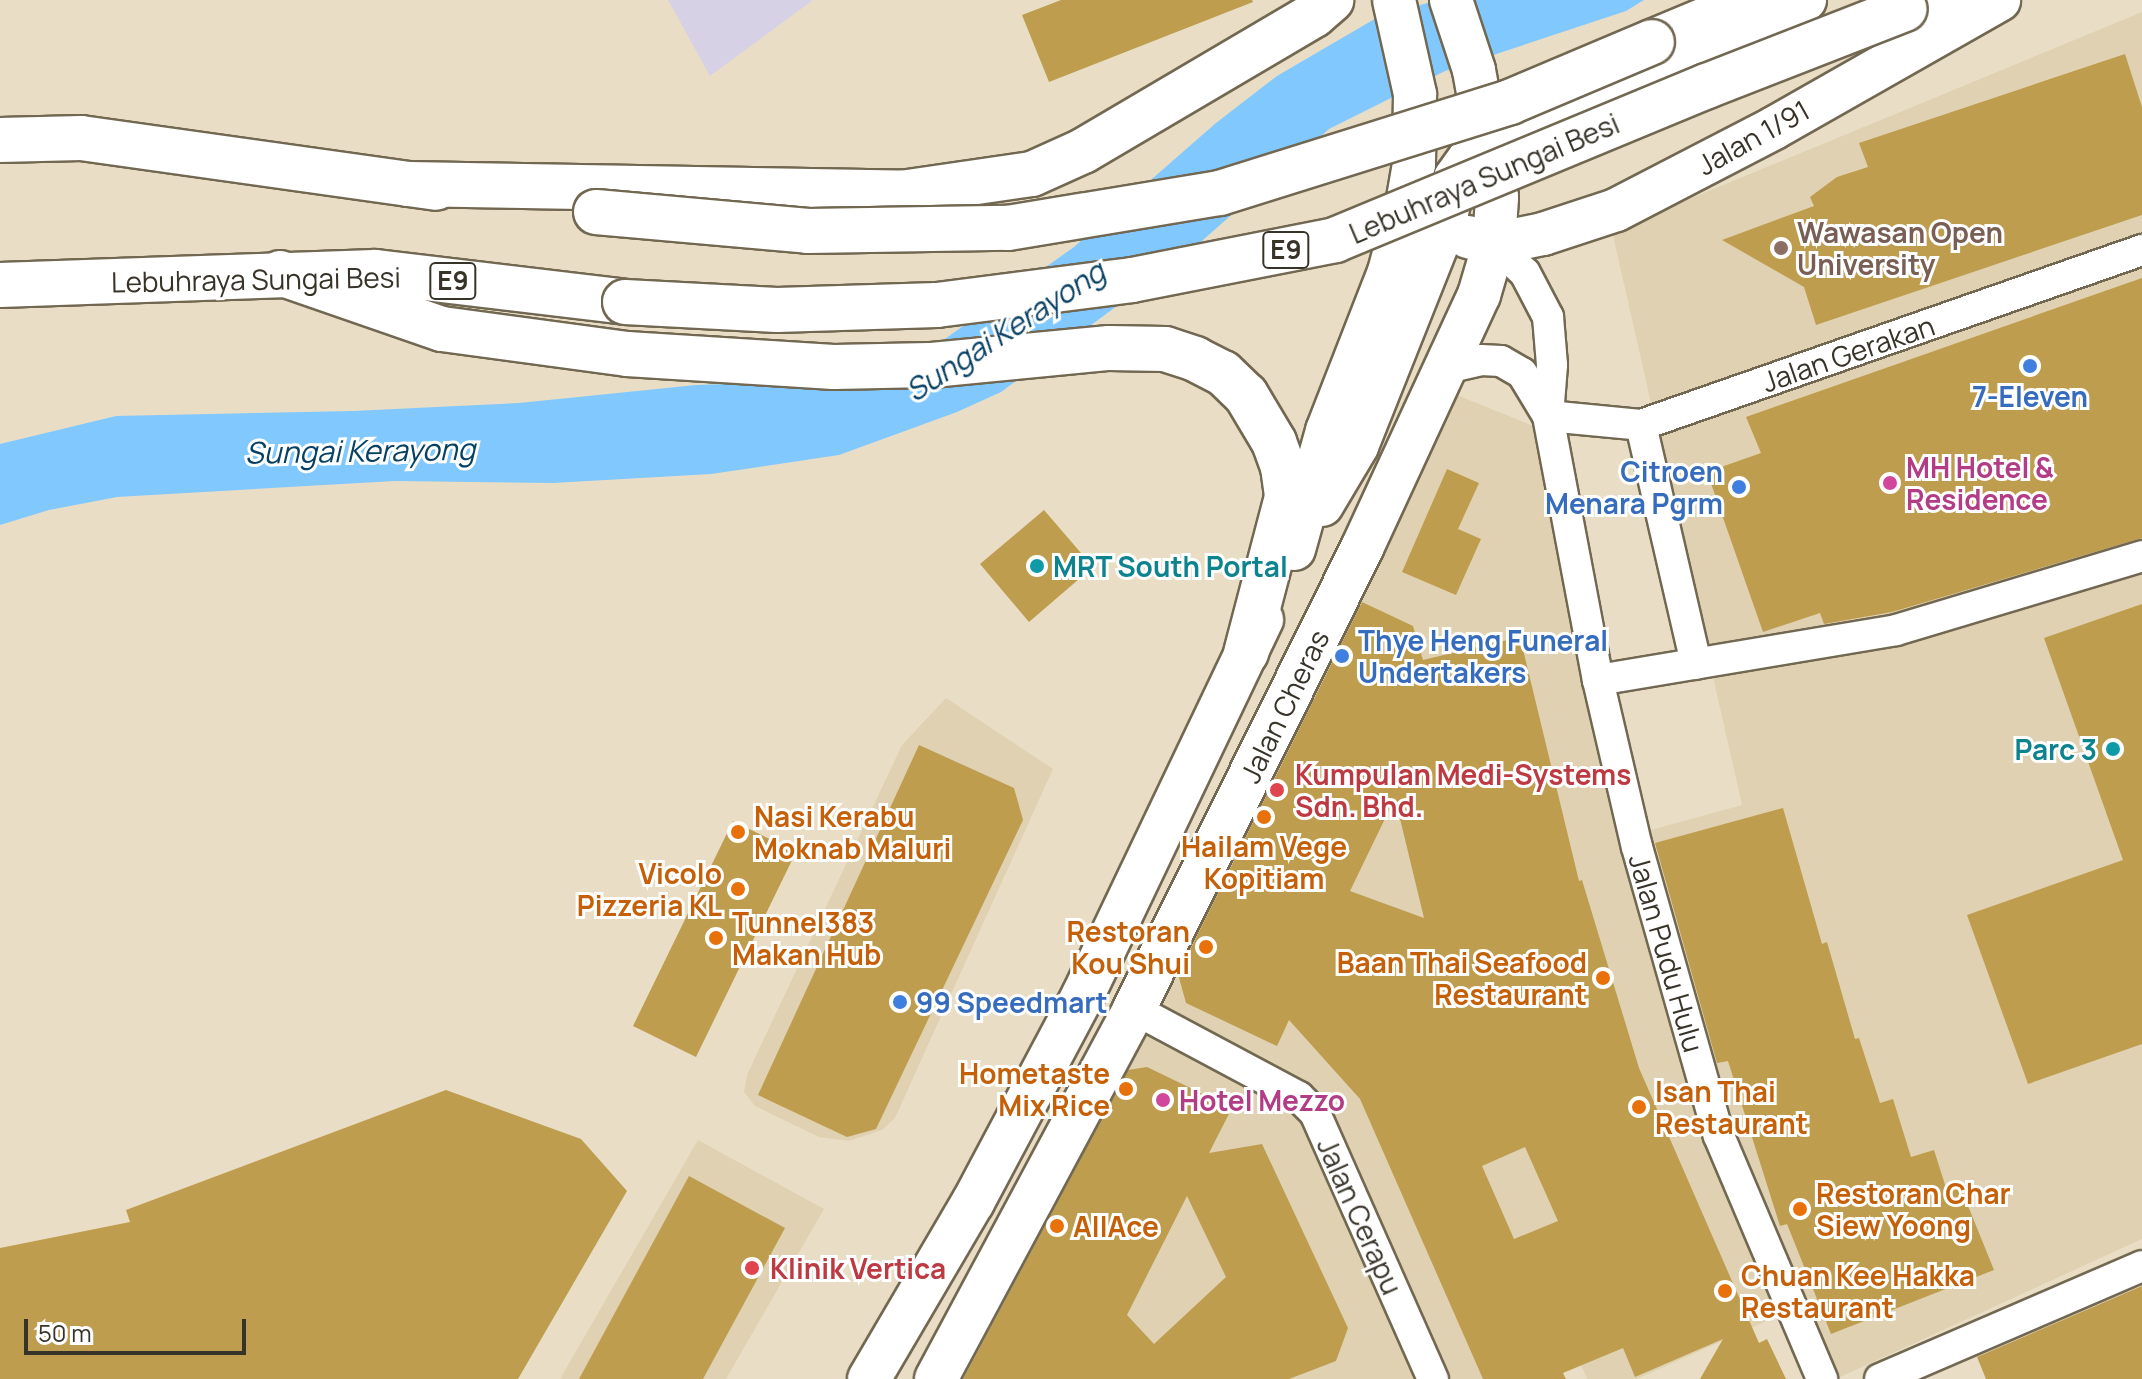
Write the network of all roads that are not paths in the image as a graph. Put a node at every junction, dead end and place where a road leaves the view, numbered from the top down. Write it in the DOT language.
graph roads {
  1 [pos="1331,0"];
  2 [pos="1394,0"];
  3 [pos="1451,0"];
  4 [pos="1753,0"];
  5 [pos="1805,0"];
  6 [pos="1947,0"];
  7 [pos="1999,0"];
  8 [pos="1914,5"];
  9 [pos="1475,77"];
  10 [pos="1545,122"];
  11 [pos="0,140"];
  12 [pos="1488,146"];
  13 [pos="408,184"];
  14 [pos="1407,204"];
  15 [pos="1443,230"];
  16 [pos="1494,244"];
  17 [pos="2142,250"];
  18 [pos="280,273"];
  19 [pos="0,285"];
  20 [pos="1447,368"];
  21 [pos="1548,416"];
  22 [pos="1641,425"];
  23 [pos="2142,556"];
  24 [pos="1292,558"];
  25 [pos="1246,653"];
  26 [pos="1696,664"];
  27 [pos="1598,680"];
  28 [pos="1134,1009"];
  29 [pos="2142,1266"];
  30 [pos="1422,1375"];
  31 [pos="869,1379"];
  32 [pos="936,1379"];
  33 [pos="1822,1379"];
  34 [pos="1880,1379"];
  1 -- 13 [label="highway"];
  2 -- 14 [label="main road, Jalan Cheras"];
  3 -- 9 [label="main road, Jalan Cheras"];
  4 -- 13 [label="highway, bridge"];
  5 -- 10 [label="main road"];
  6 -- 8 [label="highway, Lebuhraya Sungai Besi / E9"];
  7 -- 16 [label="main road, Jalan 1/91"];
  8 -- 18 [label="highway, Lebuhraya Sungai Besi / E9, bridge"];
  9 -- 10 [label="main road"];
  9 -- 12 [label="main road, Jalan Cheras"];
  10 -- 12 [label="main road"];
  11 -- 13 [label="highway"];
  12 -- 15 [label="main road"];
  12 -- 16 [label="main road, Jalan Cheras"];
  14 -- 15 [label="main road"];
  14 -- 24 [label="main road, Jalan Cheras"];
  15 -- 16 [label="main road"];
  15 -- 24 [label="main road"];
  16 -- 20 [label="main road, Jalan Cheras"];
  16 -- 21 [label="street, Jalan Pudu Hulu"];
  17 -- 22 [label="street, Jalan Gerakan"];
  18 -- 19 [label="highway, Lebuhraya Sungai Besi / E9"];
  18 -- 25 [label="highway"];
  20 -- 21 [label="street, Jalan Pudu Hulu"];
  20 -- 28 [label="main road, Jalan Cheras"];
  21 -- 22 [label="street, Jalan Gerakan"];
  21 -- 27 [label="street, Jalan Pudu Hulu"];
  22 -- 26 [label="street"];
  23 -- 26 [label="street"];
  24 -- 25 [label="main road, Jalan Cheras"];
  25 -- 31 [label="main road, Jalan Cheras"];
  26 -- 27 [label="street"];
  27 -- 33 [label="street, Jalan Pudu Hulu"];
  28 -- 30 [label="street, Jalan Cerapu"];
  28 -- 32 [label="main road, Jalan Cheras"];
  29 -- 34 [label="street"];
}
